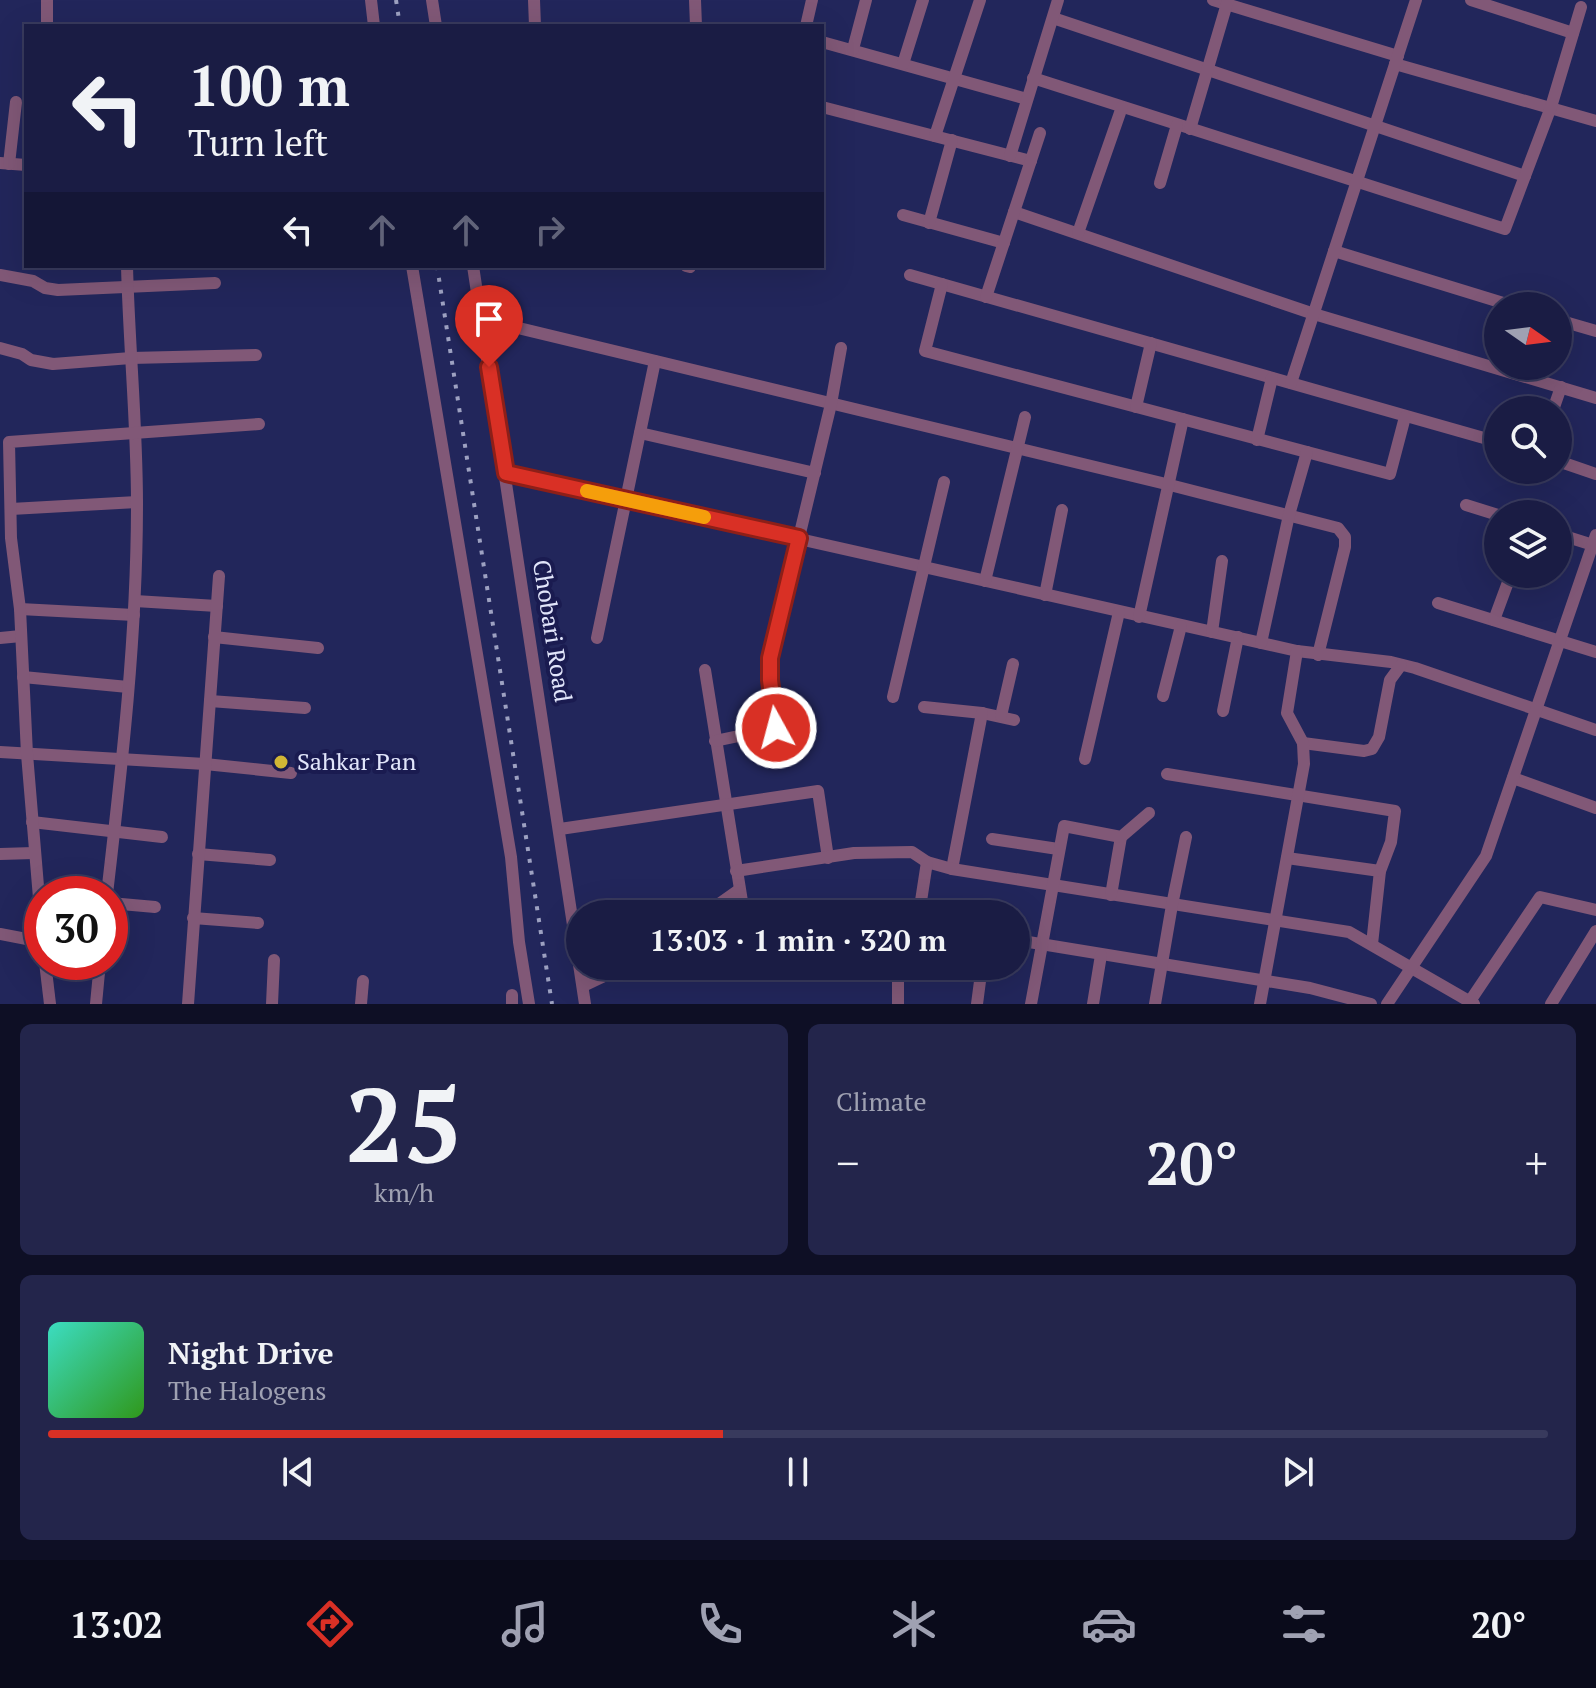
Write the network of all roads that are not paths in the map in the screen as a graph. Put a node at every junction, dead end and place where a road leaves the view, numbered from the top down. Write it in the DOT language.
graph roads {
  1 [pos="47,0"];
  2 [pos="371,0"];
  3 [pos="432,0"];
  4 [pos="534,0"];
  5 [pos="695,0"];
  6 [pos="812,0"];
  7 [pos="866,0"];
  8 [pos="923,0"];
  9 [pos="980,0"];
  10 [pos="1058,0"];
  11 [pos="1213,0"];
  12 [pos="1416,0"];
  13 [pos="1471,0"];
  14 [pos="1227,2"];
  15 [pos="1491,3"];
  16 [pos="1581,7"];
  17 [pos="1053,18"];
  18 [pos="47,24"];
  19 [pos="374,24"];
  20 [pos="436,24"];
  21 [pos="535,24"];
  22 [pos="695,24"];
  23 [pos="806,24"];
  24 [pos="1573,33"];
  25 [pos="824,42"];
  26 [pos="853,49"];
  27 [pos="1397,60"];
  28 [pos="903,64"];
  29 [pos="1207,69"];
  30 [pos="1033,78"];
  31 [pos="954,79"];
  32 [pos="1027,99"];
  33 [pos="16,102"];
  34 [pos="1122,107"];
  35 [pos="1551,107"];
  36 [pos="824,108"];
  37 [pos="1596,121"];
  38 [pos="1375,126"];
  39 [pos="1184,127"];
  40 [pos="1040,133"];
  41 [pos="935,136"];
  42 [pos="952,140"];
  43 [pos="1010,156"];
  44 [pos="1031,161"];
  45 [pos="5,163"];
  46 [pos="1525,176"];
  47 [pos="1160,183"];
  48 [pos="1356,183"];
  49 [pos="1014,212"];
  50 [pos="903,215"];
  51 [pos="929,223"];
  52 [pos="1078,233"];
  53 [pos="1004,243"];
  54 [pos="1334,251"];
  55 [pos="35,268"];
  56 [pos="127,268"];
  57 [pos="412,268"];
  58 [pos="473,268"];
  59 [pos="0,275"];
  60 [pos="910,275"];
  61 [pos="33,281"];
  62 [pos="215,283"];
  63 [pos="942,284"];
  64 [pos="128,287"];
  65 [pos="986,297"];
  66 [pos="1484,297"];
  67 [pos="1314,314"];
  68 [pos="481,319"];
  69 [pos="1572,324"];
  70 [pos="1596,331"];
  71 [pos="1151,343"];
  72 [pos="0,348"];
  73 [pos="841,348"];
  74 [pos="256,355"];
  75 [pos="131,358"];
  76 [pos="655,361"];
  77 [pos="1272,378"];
  78 [pos="1291,383"];
  79 [pos="1561,387"];
  80 [pos="1558,396"];
  81 [pos="1596,398"];
  82 [pos="831,404"];
  83 [pos="1136,407"];
  84 [pos="1025,417"];
  85 [pos="1405,417"];
  86 [pos="1183,419"];
  87 [pos="259,424"];
  88 [pos="133,432"];
  89 [pos="640,433"];
  90 [pos="1484,438"];
  91 [pos="1257,440"];
  92 [pos="1016,449"];
  93 [pos="1307,452"];
  94 [pos="1572,466"];
  95 [pos="506,473"];
  96 [pos="815,473"];
  97 [pos="1596,474"];
  98 [pos="944,482"];
  99 [pos="1166,484"];
  100 [pos="625,499"];
  101 [pos="137,502"];
  102 [pos="1466,505"];
  103 [pos="11,509"];
  104 [pos="1062,510"];
  105 [pos="1484,511"];
  106 [pos="1289,515"];
  107 [pos="6,538"];
  108 [pos="799,538"];
  109 [pos="1572,539"];
  110 [pos="1594,547"];
  111 [pos="1222,561"];
  112 [pos="924,568"];
  113 [pos="219,576"];
  114 [pos="985,581"];
  115 [pos="1506,588"];
  116 [pos="1045,595"];
  117 [pos="135,601"];
  118 [pos="1438,603"];
  119 [pos="217,606"];
  120 [pos="20,609"];
  121 [pos="1119,612"];
  122 [pos="134,615"];
  123 [pos="1139,617"];
  124 [pos="1494,620"];
  125 [pos="1181,626"];
  126 [pos="1212,632"];
  127 [pos="21,636"];
  128 [pos="214,637"];
  129 [pos="1238,637"];
  130 [pos="0,638"];
  131 [pos="597,638"];
  132 [pos="1560,640"];
  133 [pos="1261,643"];
  134 [pos="318,648"];
  135 [pos="1297,651"];
  136 [pos="1596,652"];
  137 [pos="1318,655"];
  138 [pos="1013,664"];
  139 [pos="1396,664"];
  140 [pos="705,670"];
  141 [pos="23,677"];
  142 [pos="128,687"];
  143 [pos="1163,696"];
  144 [pos="893,697"];
  145 [pos="210,701"];
  146 [pos="924,707"];
  147 [pos="305,708"];
  148 [pos="1536,708"];
  149 [pos="1223,711"];
  150 [pos="982,713"];
  151 [pos="805,722"];
  152 [pos="776,728"];
  153 [pos="1596,730"];
  154 [pos="1301,740"];
  155 [pos="715,741"];
  156 [pos="0,752"];
  157 [pos="27,754"];
  158 [pos="1085,759"];
  159 [pos="122,761"];
  160 [pos="205,764"];
  161 [pos="291,773"];
  162 [pos="1167,774"];
  163 [pos="1513,778"];
  164 [pos="1297,797"];
  165 [pos="725,805"];
  166 [pos="1596,808"];
  167 [pos="1149,813"];
  168 [pos="32,822"];
  169 [pos="560,829"];
  170 [pos="114,832"];
  171 [pos="162,837"];
  172 [pos="1121,837"];
  173 [pos="1186,837"];
  174 [pos="992,839"];
  175 [pos="1058,849"];
  176 [pos="34,853"];
  177 [pos="0,854"];
  178 [pos="198,854"];
  179 [pos="828,858"];
  180 [pos="1287,858"];
  181 [pos="270,860"];
  182 [pos="927,862"];
  183 [pos="952,869"];
  184 [pos="736,871"];
  185 [pos="1380,871"];
  186 [pos="37,876"];
  187 [pos="109,876"];
  188 [pos="1052,884"];
  189 [pos="739,890"];
  190 [pos="1111,895"];
  191 [pos="725,900"];
  192 [pos="741,900"];
  193 [pos="921,900"];
  194 [pos="128,905"];
  195 [pos="1172,905"];
  196 [pos="155,907"];
  197 [pos="1596,910"];
  198 [pos="193,918"];
  199 [pos="1276,922"];
  200 [pos="258,923"];
  201 [pos="1596,931"];
  202 [pos="0,934"];
  203 [pos="24,939"];
  204 [pos="1030,942"];
  205 [pos="1041,944"];
  206 [pos="1372,944"];
  207 [pos="1101,955"];
  208 [pos="274,960"];
  209 [pos="1162,966"];
  210 [pos="1411,967"];
  211 [pos="47,980"];
  212 [pos="98,980"];
  213 [pos="596,980"];
  214 [pos="898,980"];
  215 [pos="980,980"];
  216 [pos="363,981"];
  217 [pos="1264,981"];
  218 [pos="583,986"];
  219 [pos="1471,1003"];
  220 [pos="50,1004"];
  221 [pos="96,1004"];
  222 [pos="188,1004"];
  223 [pos="272,1004"];
  224 [pos="361,1004"];
  225 [pos="529,1004"];
  226 [pos="585,1004"];
  227 [pos="898,1004"];
  228 [pos="977,1004"];
  229 [pos="1031,1004"];
  230 [pos="1093,1004"];
  231 [pos="1155,1004"];
  232 [pos="1260,1004"];
  233 [pos="1371,1004"];
  234 [pos="1387,1004"];
  235 [pos="1551,1004"];
  1 -- 18 [label="street"];
  2 -- 19 [label="street"];
  3 -- 20 [label="street"];
  4 -- 21 [label="street"];
  5 -- 22 [label="street"];
  6 -- 23 [label="street"];
  7 -- 26 [label="street"];
  8 -- 28 [label="street"];
  9 -- 31 [label="street"];
  10 -- 17 [label="street"];
  11 -- 14 [label="street"];
  12 -- 27 [label="street"];
  13 -- 15 [label="street"];
  14 -- 27 [label="street"];
  14 -- 29 [label="street"];
  15 -- 24 [label="street"];
  16 -- 24 [label="street"];
  17 -- 29 [label="street"];
  17 -- 30 [label="street"];
  24 -- 35 [label="street"];
  25 -- 26 [label="street"];
  26 -- 28 [label="street"];
  27 -- 35 [label="street"];
  27 -- 38 [label="street"];
  28 -- 31 [label="street"];
  29 -- 38 [label="street"];
  29 -- 39 [label="street"];
  30 -- 32 [label="street"];
  30 -- 34 [label="street"];
  31 -- 32 [label="street"];
  31 -- 41 [label="street"];
  32 -- 43 [label="street"];
  33 -- 45 [label="street"];
  34 -- 39 [label="street"];
  34 -- 52 [label="street"];
  35 -- 37 [label="street"];
  35 -- 46 [label="street"];
  36 -- 41 [label="street"];
  38 -- 46 [label="street"];
  38 -- 48 [label="street"];
  39 -- 47 [label="street"];
  39 -- 48 [label="street"];
  40 -- 44 [label="street"];
  41 -- 42 [label="street"];
  42 -- 43 [label="street"];
  42 -- 51 [label="street"];
  43 -- 44 [label="street"];
  44 -- 49 [label="street"];
  46 -- 48 [label="street"];
  48 -- 54 [label="street"];
  49 -- 52 [label="street"];
  49 -- 53 [label="street"];
  50 -- 51 [label="street"];
  51 -- 53 [label="street"];
  52 -- 67 [label="street"];
  53 -- 65 [label="street"];
  54 -- 66 [label="street"];
  54 -- 67 [label="street"];
  55 -- 61 [label="street"];
  56 -- 64 [label="street"];
  57 -- 225 [label="street"];
  58 -- 68 [label="street, Chobari Road"];
  59 -- 61 [label="street"];
  60 -- 63 [label="street"];
  61 -- 64 [label="street"];
  62 -- 64 [label="street"];
  63 -- 65 [label="street"];
  63 -- 83 [label="street"];
  64 -- 75 [label="street"];
  65 -- 71 [label="street"];
  67 -- 78 [label="street"];
  67 -- 79 [label="street"];
  68 -- 76 [label="street"];
  68 -- 95 [label="street, Chobari Road"];
  69 -- 70 [label="street"];
  71 -- 77 [label="street"];
  71 -- 83 [label="street"];
  72 -- 75 [label="street"];
  73 -- 82 [label="street"];
  74 -- 75 [label="street"];
  75 -- 88 [label="street"];
  76 -- 82 [label="street"];
  76 -- 89 [label="street"];
  77 -- 78 [label="street"];
  77 -- 91 [label="street"];
  78 -- 85 [label="street"];
  79 -- 80 [label="street"];
  79 -- 81 [label="street"];
  82 -- 92 [label="street"];
  82 -- 96 [label="street"];
  83 -- 86 [label="street"];
  84 -- 92 [label="street"];
  85 -- 90 [label="street"];
  85 -- 93 [label="street"];
  86 -- 91 [label="street"];
  86 -- 99 [label="street"];
  87 -- 88 [label="street"];
  88 -- 101 [label="street"];
  88 -- 103 [label="street"];
  89 -- 96 [label="street"];
  89 -- 100 [label="street"];
  91 -- 93 [label="street"];
  92 -- 99 [label="street"];
  92 -- 114 [label="street"];
  93 -- 106 [label="street"];
  94 -- 97 [label="street"];
  95 -- 100 [label="street"];
  95 -- 169 [label="street, Chobari Road"];
  96 -- 108 [label="street"];
  98 -- 112 [label="street"];
  99 -- 106 [label="street"];
  99 -- 123 [label="street"];
  100 -- 108 [label="street"];
  100 -- 131 [label="street"];
  101 -- 103 [label="street"];
  101 -- 117 [label="street"];
  102 -- 105 [label="street"];
  103 -- 107 [label="street"];
  104 -- 116 [label="street"];
  106 -- 133 [label="street"];
  106 -- 137 [label="street"];
  107 -- 120 [label="street"];
  108 -- 112 [label="street"];
  108 -- 152 [label="street"];
  109 -- 110 [label="street"];
  110 -- 132 [label="street"];
  111 -- 126 [label="street"];
  112 -- 114 [label="street"];
  112 -- 144 [label="street"];
  113 -- 119 [label="street"];
  114 -- 116 [label="street"];
  115 -- 124 [label="street"];
  116 -- 121 [label="street"];
  117 -- 119 [label="street"];
  117 -- 122 [label="street"];
  118 -- 124 [label="street"];
  119 -- 128 [label="street"];
  120 -- 122 [label="street"];
  120 -- 127 [label="street"];
  121 -- 123 [label="street"];
  121 -- 158 [label="street"];
  122 -- 142 [label="street"];
  123 -- 125 [label="street"];
  124 -- 132 [label="street"];
  125 -- 126 [label="street"];
  125 -- 143 [label="street"];
  126 -- 129 [label="street"];
  127 -- 130 [label="street"];
  127 -- 141 [label="street"];
  128 -- 134 [label="street"];
  128 -- 145 [label="street"];
  129 -- 133 [label="street"];
  129 -- 149 [label="street"];
  132 -- 136 [label="street"];
  132 -- 148 [label="street"];
  133 -- 135 [label="street"];
  135 -- 137 [label="street"];
  135 -- 154 [label="street"];
  137 -- 139 [label="street"];
  138 -- 150 [label="street"];
  139 -- 148 [label="street"];
  139 -- 154 [label="street"];
  140 -- 155 [label="street"];
  141 -- 142 [label="street"];
  141 -- 157 [label="street"];
  142 -- 159 [label="street"];
  145 -- 147 [label="street"];
  145 -- 160 [label="street"];
  146 -- 150 [label="street"];
  148 -- 153 [label="street"];
  148 -- 163 [label="street"];
  150 -- 183 [label="street"];
  151 -- 152 [label="street"];
  152 -- 155 [label="street"];
  154 -- 164 [label="street"];
  155 -- 165 [label="street"];
  156 -- 157 [label="street"];
  157 -- 159 [label="street"];
  157 -- 168 [label="street"];
  159 -- 160 [label="street"];
  159 -- 170 [label="street"];
  160 -- 161 [label="street"];
  160 -- 178 [label="street"];
  162 -- 164 [label="street"];
  163 -- 166 [label="street"];
  163 -- 210 [label="street"];
  164 -- 180 [label="street"];
  164 -- 185 [label="street"];
  165 -- 169 [label="street"];
  165 -- 179 [label="street"];
  165 -- 184 [label="street"];
  167 -- 172 [label="street"];
  168 -- 170 [label="street"];
  168 -- 176 [label="street"];
  169 -- 218 [label="street, Chobari Road"];
  170 -- 171 [label="street"];
  170 -- 187 [label="street"];
  172 -- 175 [label="street"];
  172 -- 190 [label="street"];
  173 -- 195 [label="street"];
  174 -- 175 [label="street"];
  175 -- 188 [label="street"];
  176 -- 177 [label="street"];
  176 -- 186 [label="street"];
  178 -- 181 [label="street"];
  178 -- 198 [label="street"];
  179 -- 182 [label="street"];
  179 -- 184 [label="street"];
  180 -- 185 [label="street"];
  180 -- 199 [label="street"];
  182 -- 183 [label="street"];
  182 -- 193 [label="street"];
  183 -- 188 [label="street"];
  184 -- 189 [label="street"];
  185 -- 206 [label="street"];
  188 -- 190 [label="street"];
  188 -- 205 [label="street"];
  189 -- 191 [label="street"];
  189 -- 192 [label="street"];
  190 -- 195 [label="street"];
  194 -- 196 [label="street"];
  195 -- 199 [label="street"];
  195 -- 209 [label="street"];
  197 -- 219 [label="street"];
  198 -- 200 [label="street"];
  198 -- 222 [label="street"];
  199 -- 206 [label="street"];
  199 -- 217 [label="street"];
  201 -- 235 [label="street"];
  202 -- 203 [label="street"];
  204 -- 205 [label="street"];
  205 -- 207 [label="street"];
  205 -- 229 [label="street"];
  206 -- 210 [label="street"];
  207 -- 209 [label="street"];
  207 -- 230 [label="street"];
  208 -- 223 [label="street"];
  209 -- 217 [label="street"];
  209 -- 231 [label="street"];
  210 -- 219 [label="street"];
  210 -- 234 [label="street"];
  211 -- 220 [label="street"];
  212 -- 221 [label="street"];
  213 -- 218 [label="street"];
  214 -- 227 [label="street"];
  215 -- 228 [label="street"];
  216 -- 224 [label="street"];
  217 -- 232 [label="street"];
  217 -- 233 [label="street"];
  218 -- 226 [label="street, Chobari Road"];
}
